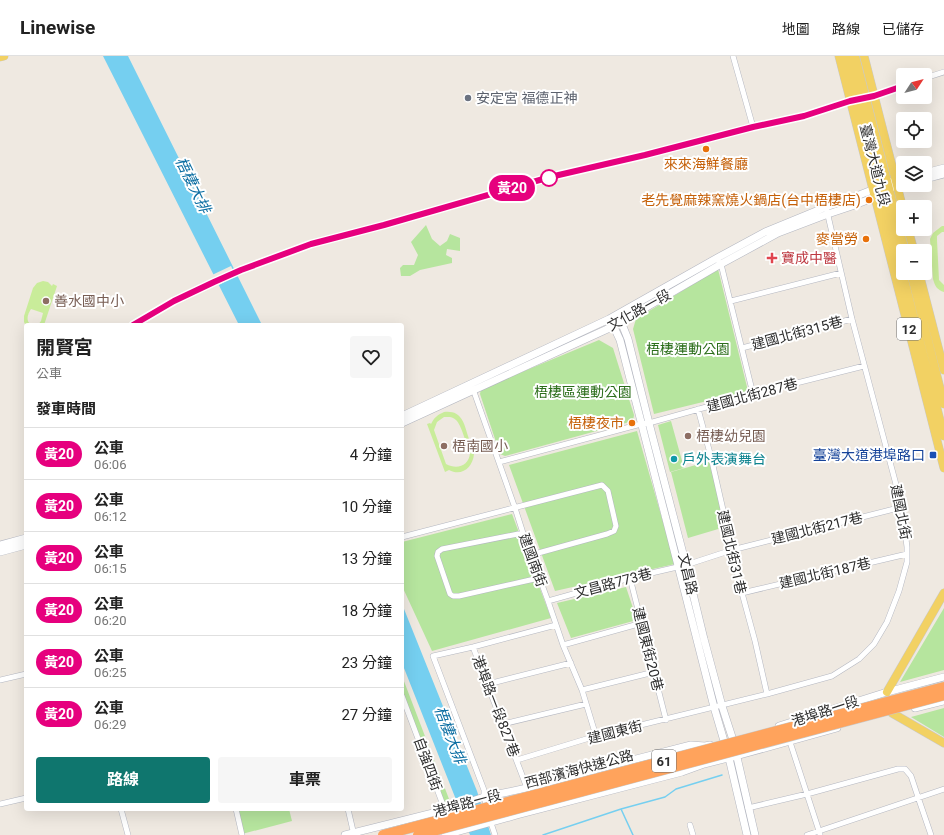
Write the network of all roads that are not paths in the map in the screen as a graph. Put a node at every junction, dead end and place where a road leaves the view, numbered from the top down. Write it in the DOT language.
graph roads {
  1 [pos="4,56"];
  2 [pos="733,56"];
  3 [pos="839,56"];
  4 [pos="847,56"];
  5 [pos="855,56"];
  6 [pos="864,56"];
  7 [pos="0,57"];
  8 [pos="944,72"];
  9 [pos="932,76"];
  10 [pos="896,88"];
  11 [pos="862,98"];
  12 [pos="753,127"];
  13 [pos="944,168"];
  14 [pos="932,171"];
  15 [pos="944,174"];
  16 [pos="932,177"];
  17 [pos="889,186"];
  18 [pos="898,200"];
  19 [pos="827,210"];
  20 [pos="903,244"];
  21 [pos="719,261"];
  22 [pos="840,273"];
  23 [pos="913,280"];
  24 [pos="921,280"];
  25 [pos="730,301"];
  26 [pos="618,315"];
  27 [pos="610,319"];
  28 [pos="852,319"];
  29 [pos="622,322"];
  30 [pos="614,326"];
  31 [pos="742,348"];
  32 [pos="864,366"];
  33 [pos="944,370"];
  34 [pos="472,387"];
  35 [pos="753,394"];
  36 [pos="944,404"];
  37 [pos="698,409"];
  38 [pos="404,415"];
  39 [pos="404,422"];
  40 [pos="649,423"];
  41 [pos="641,424"];
  42 [pos="944,436"];
  43 [pos="498,462"];
  44 [pos="944,468"];
  45 [pos="902,507"];
  46 [pos="515,508"];
  47 [pos="523,533"];
  48 [pos="404,536"];
  49 [pos="24,539"];
  50 [pos="0,545"];
  51 [pos="24,546"];
  52 [pos="732,550"];
  53 [pos="0,552"];
  54 [pos="907,554"];
  55 [pos="531,555"];
  56 [pos="686,565"];
  57 [pos="678,566"];
  58 [pos="539,578"];
  59 [pos="630,578"];
  60 [pos="742,593"];
  61 [pos="944,593"];
  62 [pos="548,601"];
  63 [pos="642,623"];
  64 [pos="556,625"];
  65 [pos="563,645"];
  66 [pos="473,647"];
  67 [pos="571,663"];
  68 [pos="654,672"];
  69 [pos="24,674"];
  70 [pos="944,677"];
  71 [pos="0,680"];
  72 [pos="488,684"];
  73 [pos="944,687"];
  74 [pos="582,690"];
  75 [pos="887,692"];
  76 [pos="767,694"];
  77 [pos="944,695"];
  78 [pos="944,701"];
  79 [pos="404,702"];
  80 [pos="586,704"];
  81 [pos="722,706"];
  82 [pos="714,707"];
  83 [pos="892,713"];
  84 [pos="666,720"];
  85 [pos="503,724"];
  86 [pos="596,736"];
  87 [pos="733,740"];
  88 [pos="725,742"];
  89 [pos="790,742"];
  90 [pos="944,743"];
  91 [pos="705,746"];
  92 [pos="733,757"];
  93 [pos="517,760"];
  94 [pos="704,764"];
  95 [pos="661,766"];
  96 [pos="527,788"];
  97 [pos="944,788"];
  98 [pos="807,794"];
  99 [pos="484,797"];
  100 [pos="918,797"];
  101 [pos="24,798"];
  102 [pos="0,804"];
  103 [pos="748,808"];
  104 [pos="445,810"];
  105 [pos="122,811"];
  106 [pos="236,811"];
  107 [pos="348,811"];
  108 [pos="488,812"];
  109 [pos="449,823"];
  110 [pos="491,823"];
  111 [pos="690,825"];
  112 [pos="461,833"];
  113 [pos="820,833"];
  114 [pos="354,834"];
  115 [pos="449,834"];
  116 [pos="128,835"];
  117 [pos="242,835"];
  118 [pos="345,835"];
  119 [pos="376,835"];
  120 [pos="383,835"];
  121 [pos="401,835"];
  122 [pos="418,835"];
  123 [pos="430,835"];
  124 [pos="495,835"];
  125 [pos="693,835"];
  126 [pos="748,835"];
  127 [pos="755,835"];
  128 [pos="808,835"];
  129 [pos="931,835"];
  1 -- 7 [label="main road"];
  2 -- 12 [label="street"];
  3 -- 11 [label="main road, 臺灣大道九段 / 12"];
  4 -- 11 [label="main road, 臺灣大道九段 / 12"];
  5 -- 11 [label="main road, 臺灣大道九段 / 12"];
  6 -- 11 [label="main road, 臺灣大道九段 / 12"];
  8 -- 9 [label="street"];
  10 -- 11 [label="street"];
  11 -- 17 [label="main road, 臺灣大道九段 / 12"];
  11 -- 17 [label="main road, 臺灣大道九段 / 12"];
  13 -- 14 [label="street"];
  15 -- 16 [label="street"];
  17 -- 18 [label="main road, 臺灣大道九段 / 12"];
  17 -- 19 [label="street, 文化路一段"];
  17 -- 20 [label="main road, 臺灣大道九段 / 12"];
  17 -- 42 [label="main road, 臺灣大道九段 / 12"];
  17 -- 44 [label="main road, 臺灣大道九段 / 12"];
  19 -- 21 [label="street, 文化路一段"];
  19 -- 22 [label="street, 建國北街"];
  21 -- 25 [label="street"];
  21 -- 26 [label="street, 文化路一段"];
  21 -- 29 [label="street, 文化路一段"];
  22 -- 25 [label="street"];
  22 -- 28 [label="street, 建國北街"];
  23 -- 36 [label="main road, 12"];
  24 -- 33 [label="main road, 12"];
  25 -- 31 [label="street"];
  26 -- 27 [label="street, 文化路一段"];
  26 -- 29 [label="street, 文昌路"];
  27 -- 30 [label="street, 文昌路"];
  27 -- 34 [label="street, 文化路一段"];
  28 -- 31 [label="street, 建國北街315巷"];
  28 -- 32 [label="street, 建國北街"];
  29 -- 30 [label="street, 文化路一段"];
  29 -- 40 [label="street, 文昌路"];
  30 -- 34 [label="street, 文化路一段"];
  30 -- 41 [label="street, 文昌路"];
  31 -- 35 [label="street"];
  32 -- 35 [label="street, 建國北街287巷"];
  32 -- 45 [label="street, 建國北街"];
  34 -- 38 [label="street, 文化路一段"];
  34 -- 39 [label="street, 文化路一段"];
  34 -- 43 [label="street, 建國南街"];
  35 -- 37 [label="street, 建國北街287巷"];
  37 -- 40 [label="street, 建國北街287巷"];
  37 -- 52 [label="street, 建國北街31巷"];
  40 -- 41 [label="street, 建國北街287巷"];
  40 -- 56 [label="street, 文昌路"];
  41 -- 43 [label="street, 建國北街287巷"];
  41 -- 57 [label="street, 文昌路"];
  43 -- 46 [label="street, 建國南街"];
  45 -- 52 [label="street, 建國北街217巷"];
  45 -- 54 [label="street, 建國北街"];
  46 -- 47 [label="street, 建國南街"];
  46 -- 48 [label="street"];
  46 -- 55 [label="street"];
  47 -- 55 [label="street, 建國南街"];
  47 -- 58 [label="street"];
  49 -- 50 [label="street"];
  51 -- 53 [label="street"];
  52 -- 56 [label="street, 建國北街217巷"];
  52 -- 60 [label="street, 建國北街31巷"];
  54 -- 60 [label="street, 建國北街187巷"];
  54 -- 76 [label="street, 建國北街"];
  55 -- 58 [label="street, 建國南街"];
  56 -- 57 [label="street, 文昌路773巷"];
  56 -- 81 [label="street, 文昌路"];
  57 -- 59 [label="street, 文昌路773巷"];
  57 -- 82 [label="street, 文昌路"];
  58 -- 62 [label="street, 建國南街"];
  59 -- 62 [label="street, 文昌路773巷"];
  59 -- 63 [label="street, 建國東街20巷"];
  60 -- 76 [label="street, 建國北街31巷"];
  61 -- 75 [label="main road"];
  62 -- 64 [label="street, 建國南街"];
  63 -- 65 [label="street"];
  63 -- 68 [label="street, 建國東街20巷"];
  64 -- 65 [label="street, 建國南街"];
  64 -- 66 [label="street"];
  65 -- 67 [label="street, 建國南街"];
  66 -- 72 [label="street, 港埠路一段827巷"];
  66 -- 99 [label="street"];
  67 -- 72 [label="street"];
  67 -- 74 [label="street, 建國南街"];
  68 -- 74 [label="street"];
  68 -- 84 [label="street, 建國東街20巷"];
  69 -- 71 [label="street"];
  70 -- 75 [label="street, 港埠路一段"];
  72 -- 85 [label="street, 港埠路一段827巷"];
  73 -- 120 [label="highway, 西部濱海快速公路 / 61, bridge"];
  74 -- 80 [label="street, 建國南街"];
  75 -- 87 [label="street, 港埠路一段"];
  76 -- 81 [label="street, 建國北街"];
  77 -- 122 [label="highway, 西部濱海快速公路 / 61, bridge"];
  78 -- 83 [label="street, 港埠路一段"];
  79 -- 104 [label="street, 自強四街"];
  80 -- 85 [label="street"];
  80 -- 86 [label="street, 建國南街"];
  81 -- 82 [label="street, 建國北街"];
  81 -- 87 [label="street, 文昌路"];
  82 -- 84 [label="street, 建國東街"];
  82 -- 88 [label="street, 文昌路"];
  83 -- 89 [label="street, 港埠路一段"];
  83 -- 90 [label="main road"];
  84 -- 86 [label="street, 建國東街"];
  85 -- 93 [label="street, 港埠路一段827巷"];
  86 -- 93 [label="street, 建國東街"];
  87 -- 88 [label="street, 港埠路一段"];
  87 -- 92 [label="street, 文昌路"];
  88 -- 91 [label="street, 港埠路一段"];
  88 -- 92 [label="street, 文昌路"];
  89 -- 92 [label="street, 港埠路一段"];
  89 -- 98 [label="street"];
  91 -- 95 [label="street, 港埠路一段"];
  91 -- 96 [label="street, 港埠路一段"];
  91 -- 119 [label="highway, bridge"];
  92 -- 94 [label="street, 港埠路一段"];
  92 -- 103 [label="street, 文昌路"];
  92 -- 126 [label="street, 文昌路"];
  93 -- 96 [label="street, 港埠路一段827巷"];
  94 -- 95 [label="street, 港埠路一段"];
  94 -- 110 [label="street, 港埠路一段"];
  94 -- 123 [label="highway"];
  95 -- 108 [label="street, 港埠路一段"];
  96 -- 99 [label="street, 港埠路一段"];
  97 -- 100 [label="street"];
  98 -- 100 [label="street"];
  98 -- 103 [label="street"];
  98 -- 113 [label="street"];
  99 -- 104 [label="street, 港埠路一段"];
  99 -- 108 [label="street"];
  100 -- 113 [label="street"];
  100 -- 129 [label="street"];
  101 -- 102 [label="street"];
  103 -- 127 [label="street, 文昌路"];
  104 -- 109 [label="street, 自強四街"];
  104 -- 114 [label="street, 港埠路一段"];
  105 -- 116 [label="street"];
  106 -- 117 [label="street"];
  107 -- 114 [label="street"];
  108 -- 109 [label="street, 港埠路一段"];
  108 -- 110 [label="street"];
  109 -- 115 [label="street, 自強四街"];
  109 -- 121 [label="street, 港埠路一段"];
  110 -- 112 [label="street, 港埠路一段"];
  110 -- 124 [label="street"];
  111 -- 125 [label="street"];
  112 -- 115 [label="street, 港埠路一段"];
  113 -- 128 [label="street"];
  114 -- 118 [label="street, 港埠路一段"];
}
